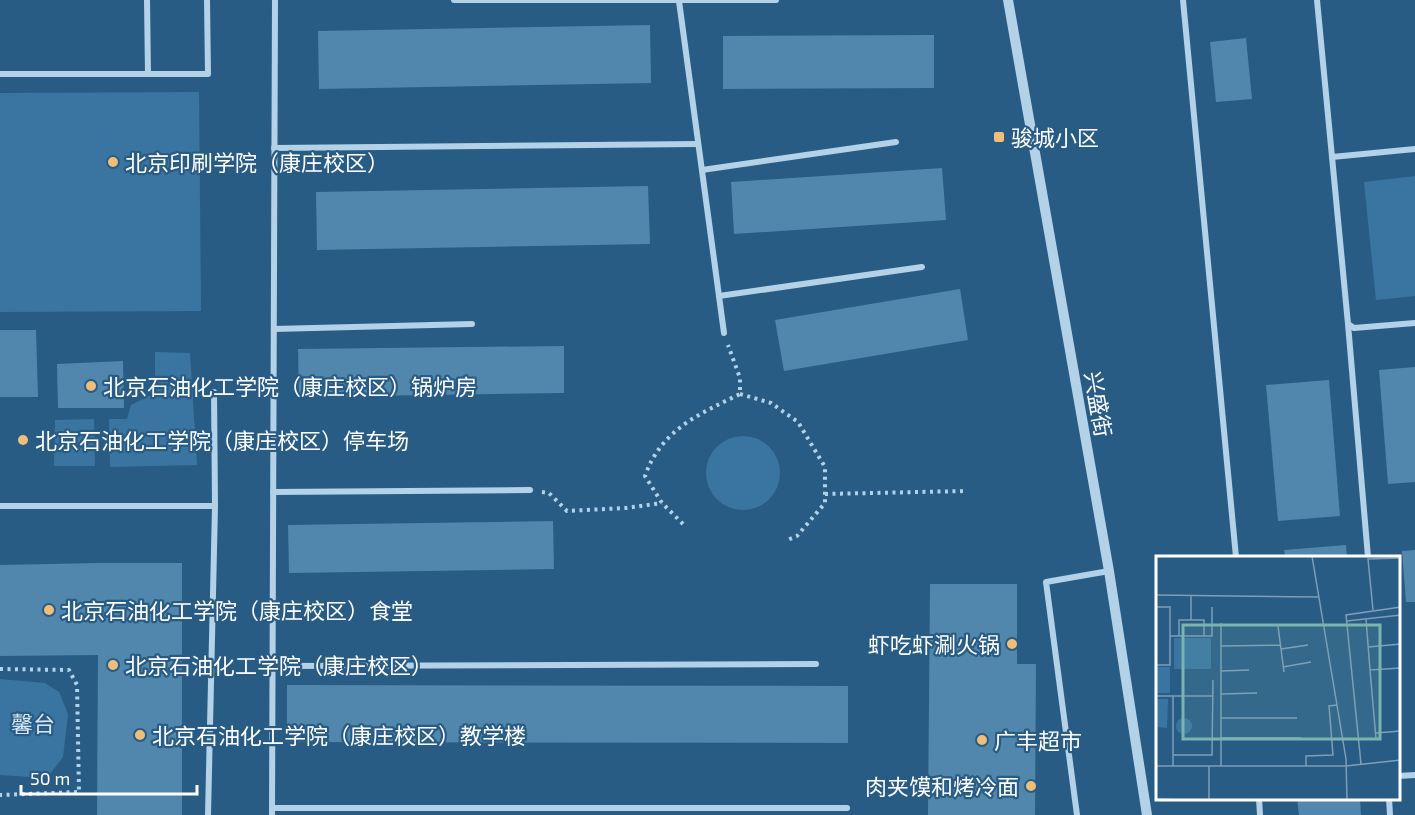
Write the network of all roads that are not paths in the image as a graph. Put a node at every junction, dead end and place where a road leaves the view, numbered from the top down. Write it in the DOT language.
graph roads {
  1 [pos="147,0"];
  2 [pos="207,0"];
  3 [pos="275,0"];
  4 [pos="454,0"];
  5 [pos="776,0"];
  6 [pos="1008,0"];
  7 [pos="1183,0"];
  8 [pos="1317,0"];
  9 [pos="679,1"];
  10 [pos="0,74"];
  11 [pos="148,74"];
  12 [pos="896,142"];
  13 [pos="698,144"];
  14 [pos="274,148"];
  15 [pos="1415,149"];
  16 [pos="1332,157"];
  17 [pos="702,170"];
  18 [pos="921,267"];
  19 [pos="719,296"];
  20 [pos="1415,323"];
  21 [pos="472,324"];
  22 [pos="1348,324"];
  23 [pos="274,329"];
  24 [pos="724,333"];
  25 [pos="214,392"];
  26 [pos="530,490"];
  27 [pos="273,492"];
  28 [pos="0,506"];
  29 [pos="215,506"];
  30 [pos="1236,556"];
  31 [pos="1368,556"];
  32 [pos="1109,572"];
  33 [pos="816,664"];
  34 [pos="273,666"];
  35 [pos="1415,775"];
  36 [pos="1400,776"];
  37 [pos="1259,800"];
  38 [pos="847,808"];
  39 [pos="272,811"];
  40 [pos="208,815"];
  41 [pos="1077,815"];
  42 [pos="1147,815"];
  43 [pos="1260,815"];
  1 -- 11 [label="street"];
  2 -- 11 [label="street"];
  3 -- 14 [label="street"];
  4 -- 9 [label="street"];
  5 -- 9 [label="street"];
  6 -- 32 [label="street, 兴盛街"];
  7 -- 30 [label="street"];
  8 -- 16 [label="street"];
  9 -- 13 [label="street"];
  10 -- 11 [label="street"];
  12 -- 17 [label="street"];
  13 -- 14 [label="street"];
  13 -- 17 [label="street"];
  14 -- 23 [label="street"];
  15 -- 16 [label="street"];
  16 -- 22 [label="street"];
  17 -- 19 [label="street"];
  18 -- 19 [label="street"];
  19 -- 24 [label="street"];
  20 -- 22 [label="street"];
  21 -- 23 [label="street"];
  22 -- 31 [label="street"];
  23 -- 27 [label="street"];
  25 -- 29 [label="street"];
  26 -- 27 [label="street"];
  27 -- 34 [label="street"];
  28 -- 29 [label="street"];
  29 -- 40 [label="street"];
  32 -- 41 [label="street"];
  32 -- 42 [label="street, 兴盛街"];
  33 -- 34 [label="street"];
  34 -- 39 [label="street"];
  35 -- 36 [label="street"];
  37 -- 43 [label="street"];
  38 -- 39 [label="street"];
}
